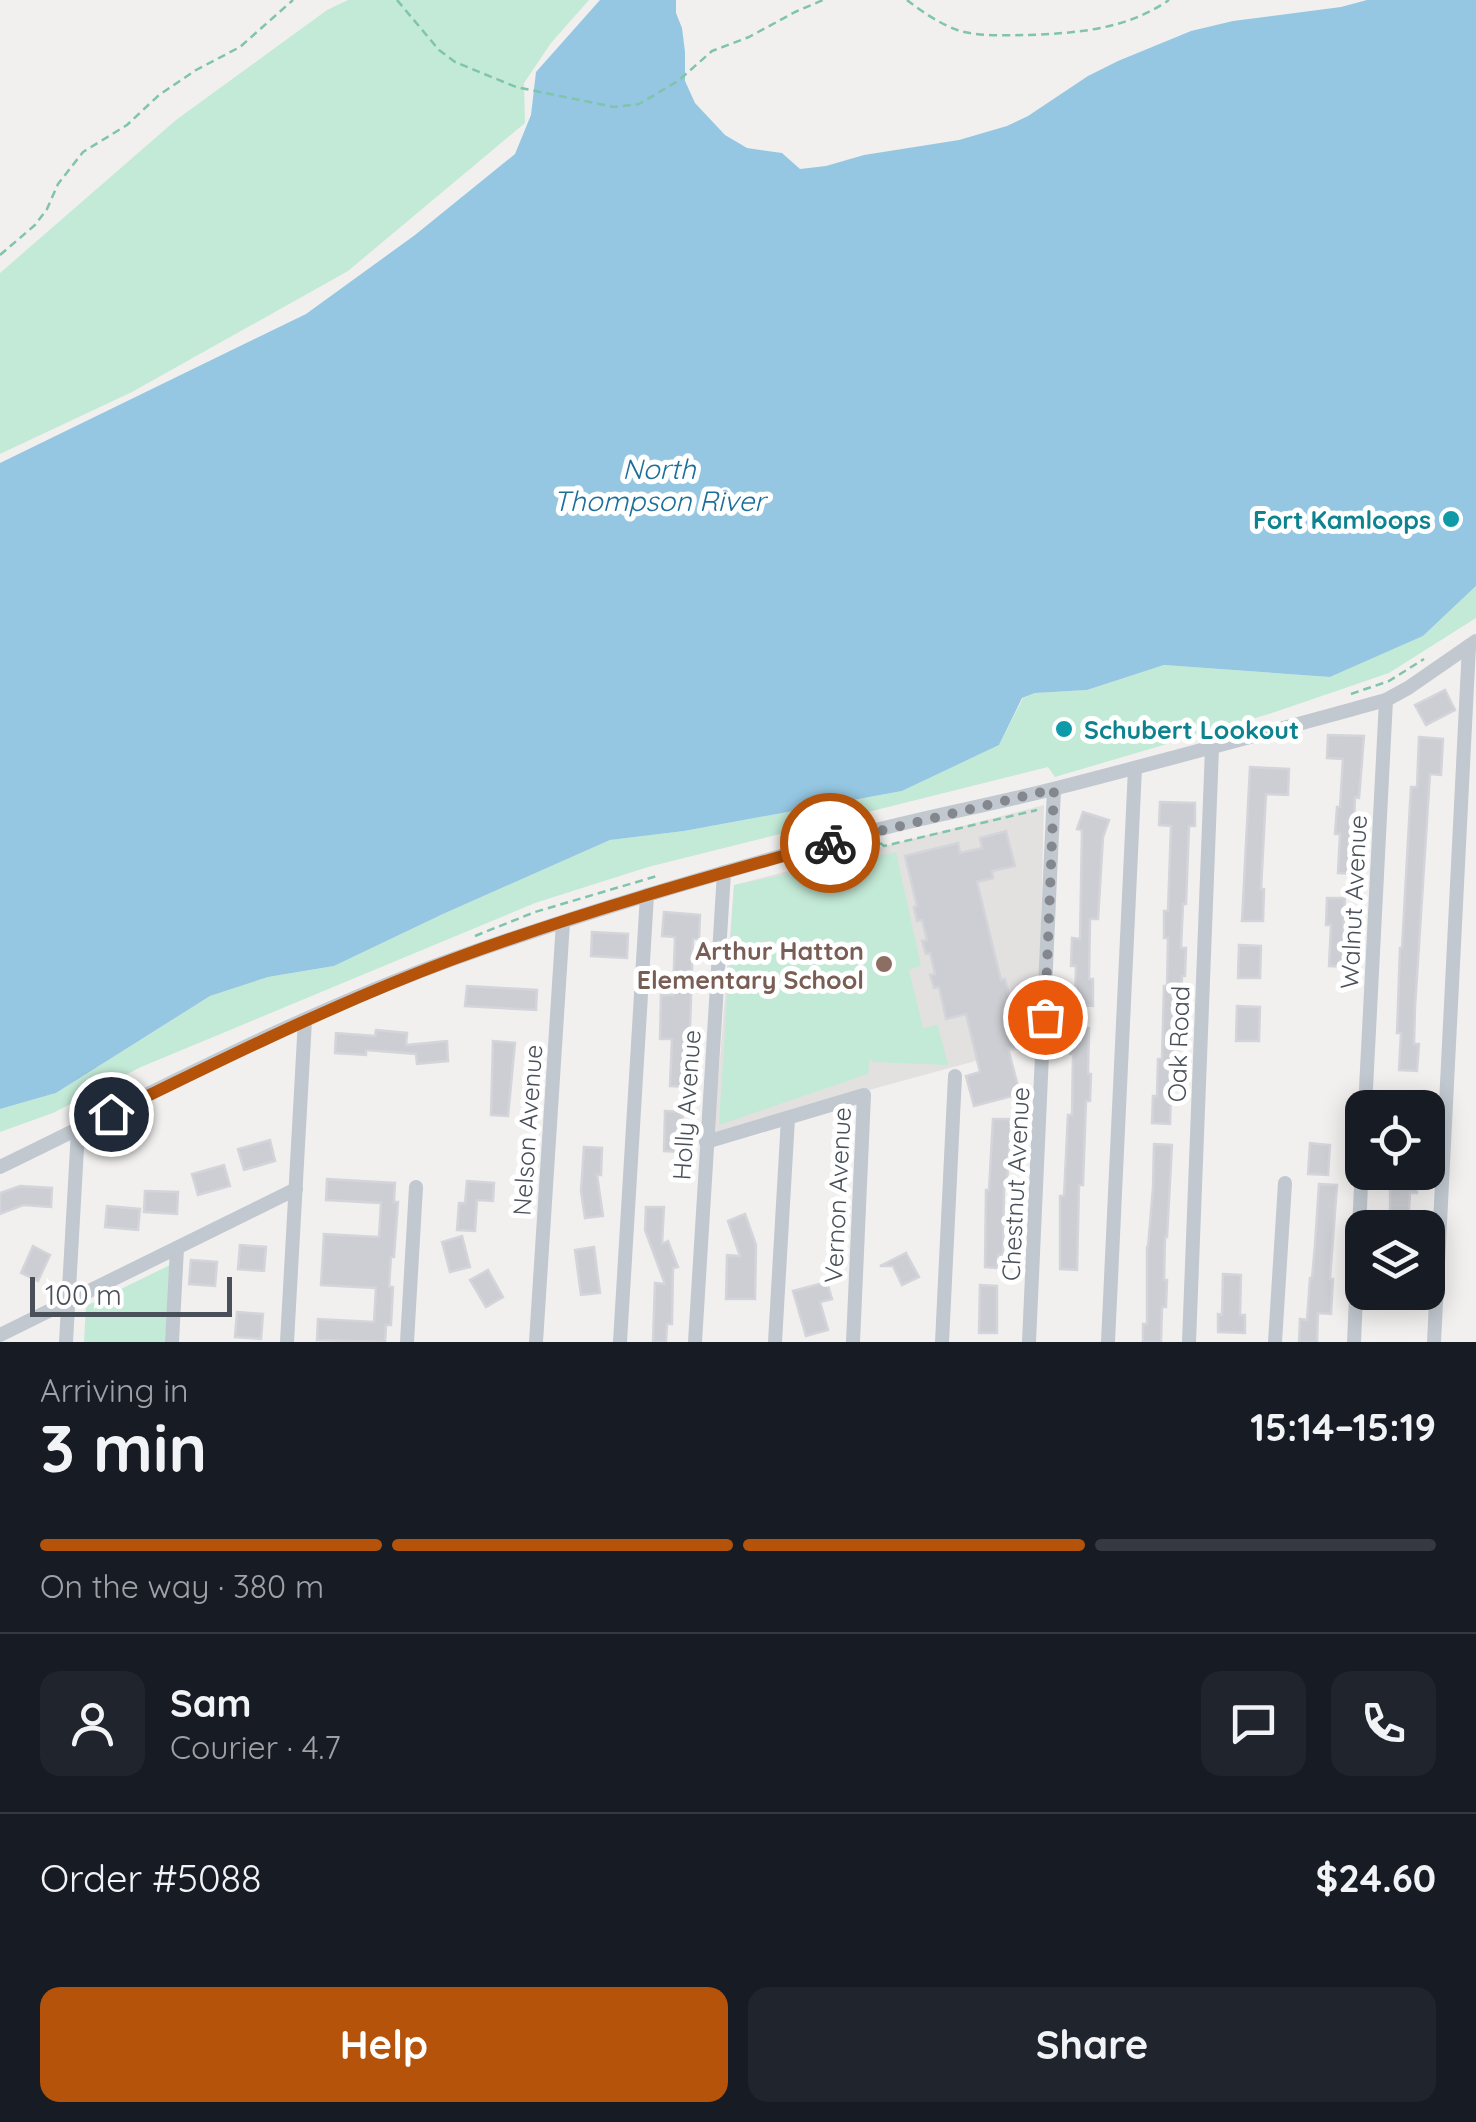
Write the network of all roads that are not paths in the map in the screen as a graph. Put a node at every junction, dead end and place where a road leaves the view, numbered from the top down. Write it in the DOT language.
graph roads {
  1 [pos="1472,644"];
  2 [pos="1386,700"];
  3 [pos="1212,748"];
  4 [pos="1135,768"];
  5 [pos="1054,789"];
  6 [pos="724,872"];
  7 [pos="647,895"];
  8 [pos="563,922"];
  9 [pos="305,1020"];
  10 [pos="955,1076"];
  11 [pos="1366,1090"];
  12 [pos="788,1118"];
  13 [pos="78,1130"];
  14 [pos="706,1142"];
  15 [pos="0,1168"];
  16 [pos="1284,1183"];
  17 [pos="416,1187"];
  18 [pos="296,1189"];
  19 [pos="1361,1190"];
  20 [pos="178,1248"];
  21 [pos="68,1302"];
  22 [pos="0,1335"];
  23 [pos="66,1342"];
  24 [pos="172,1342"];
  25 [pos="286,1342"];
  26 [pos="407,1342"];
  27 [pos="536,1342"];
  28 [pos="620,1342"];
  29 [pos="694,1342"];
  30 [pos="775,1342"];
  31 [pos="853,1342"];
  32 [pos="942,1342"];
  33 [pos="1029,1342"];
  34 [pos="1108,1342"];
  35 [pos="1189,1342"];
  36 [pos="1275,1342"];
  37 [pos="1354,1342"];
  38 [pos="1434,1342"];
  1 -- 2 [label="street"];
  1 -- 38 [label="street"];
  2 -- 3 [label="street"];
  2 -- 11 [label="street, Walnut Avenue"];
  3 -- 4 [label="street"];
  3 -- 35 [label="street, Oak Road"];
  4 -- 5 [label="street"];
  4 -- 34 [label="street"];
  5 -- 6 [label="street"];
  5 -- 33 [label="street, Chestnut Avenue"];
  6 -- 7 [label="street"];
  6 -- 14 [label="street, Holly Avenue"];
  7 -- 8 [label="street"];
  7 -- 28 [label="street"];
  8 -- 9 [label="street"];
  8 -- 27 [label="street, Nelson Avenue"];
  9 -- 13 [label="street"];
  9 -- 18 [label="street"];
  10 -- 32 [label="street"];
  12 -- 14 [label="street, Vernon Avenue"];
  12 -- 30 [label="street"];
  12 -- 31 [label="street, Vernon Avenue"];
  13 -- 15 [label="street"];
  13 -- 21 [label="street"];
  14 -- 29 [label="street, Holly Avenue"];
  16 -- 36 [label="street"];
  17 -- 26 [label="street"];
  18 -- 20 [label="street"];
  18 -- 25 [label="street"];
  19 -- 37 [label="street"];
  20 -- 21 [label="street"];
  20 -- 24 [label="street"];
  21 -- 22 [label="street"];
  21 -- 23 [label="street"];
}
